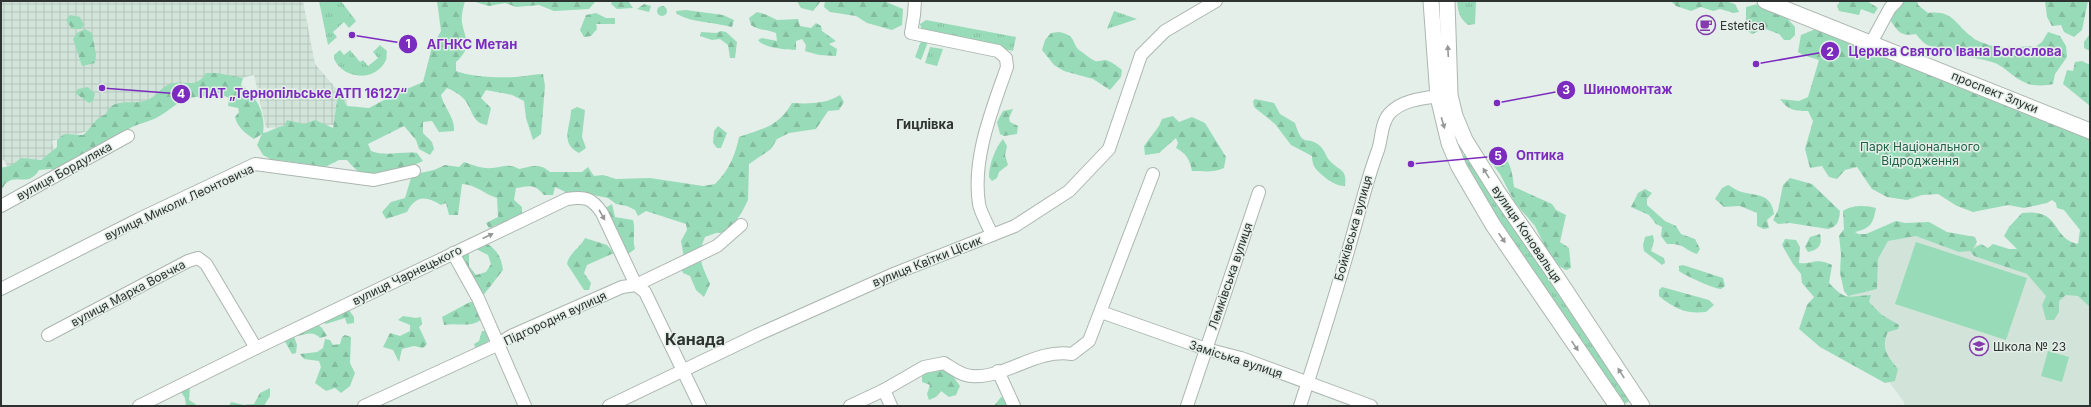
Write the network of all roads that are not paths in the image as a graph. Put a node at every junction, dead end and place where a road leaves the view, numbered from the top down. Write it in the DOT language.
graph roads {
  1 [pos="915,1"];
  2 [pos="1216,1"];
  3 [pos="1431,1"];
  4 [pos="1447,1"];
  5 [pos="1766,1"];
  6 [pos="1897,1"];
  7 [pos="1440,31"];
  8 [pos="1871,43"];
  9 [pos="1444,96"];
  10 [pos="2090,131"];
  11 [pos="128,136"];
  12 [pos="1465,140"];
  13 [pos="1449,143"];
  14 [pos="414,171"];
  15 [pos="1153,174"];
  16 [pos="1259,192"];
  17 [pos="1,206"];
  18 [pos="741,225"];
  19 [pos="992,235"];
  20 [pos="453,253"];
  21 [pos="636,285"];
  22 [pos="1,289"];
  23 [pos="1101,312"];
  24 [pos="48,335"];
  25 [pos="497,345"];
  26 [pos="256,348"];
  27 [pos="1206,349"];
  28 [pos="683,371"];
  29 [pos="998,372"];
  30 [pos="1308,383"];
  31 [pos="884,390"];
  32 [pos="139,406"];
  33 [pos="364,406"];
  34 [pos="525,406"];
  35 [pos="609,406"];
  36 [pos="700,406"];
  37 [pos="850,406"];
  38 [pos="892,406"];
  39 [pos="1014,406"];
  40 [pos="1187,406"];
  41 [pos="1300,406"];
  42 [pos="1371,406"];
  43 [pos="1617,406"];
  44 [pos="1641,406"];
  1 -- 19 [label="street"];
  2 -- 19 [label="street, вулиця Квітки Цісик"];
  3 -- 7 [label="main road, вулиця Коновальця"];
  4 -- 7 [label="main road, вулиця Коновальця"];
  5 -- 8 [label="main road, проспект Злуки"];
  6 -- 8 [label="street"];
  7 -- 9 [label="main road, вулиця Коновальця"];
  8 -- 10 [label="main road, проспект Злуки"];
  9 -- 12 [label="main road, вулиця Коновальця"];
  9 -- 13 [label="main road, вулиця Коновальця, one-way"];
  9 -- 30 [label="street, Бойківська вулиця"];
  11 -- 17 [label="street, вулиця Бордуляка"];
  12 -- 13 [label="main road"];
  44 -- 12 [label="main road, вулиця Коновальця, one-way"];
  13 -- 43 [label="main road, вулиця Коновальця, one-way"];
  14 -- 22 [label="street, вулиця Миколи Леонтовича"];
  15 -- 23 [label="street"];
  16 -- 27 [label="street, Лемківська вулиця"];
  18 -- 21 [label="street, Підгородня вулиця"];
  19 -- 28 [label="street, вулиця Квітки Цісик"];
  20 -- 21 [label="street, вулиця Чарнецького, one-way"];
  20 -- 25 [label="street"];
  20 -- 26 [label="street, вулиця Чарнецького"];
  21 -- 25 [label="street, Підгородня вулиця"];
  21 -- 28 [label="street, вулиця Чарнецького"];
  23 -- 27 [label="street, Заміська вулиця"];
  23 -- 29 [label="street"];
  24 -- 26 [label="street, вулиця Марка Вовчка"];
  25 -- 33 [label="street, Підгородня вулиця"];
  25 -- 34 [label="street"];
  26 -- 32 [label="street, вулиця Чарнецького"];
  27 -- 30 [label="street, Заміська вулиця"];
  27 -- 40 [label="street, Лемківська вулиця"];
  28 -- 35 [label="street, вулиця Квітки Цісик"];
  28 -- 36 [label="street, вулиця Чарнецького"];
  29 -- 31 [label="street"];
  29 -- 39 [label="street"];
  30 -- 41 [label="street, Бойківська вулиця"];
  30 -- 42 [label="street, Заміська вулиця"];
  31 -- 37 [label="street"];
  31 -- 38 [label="street"];
}
